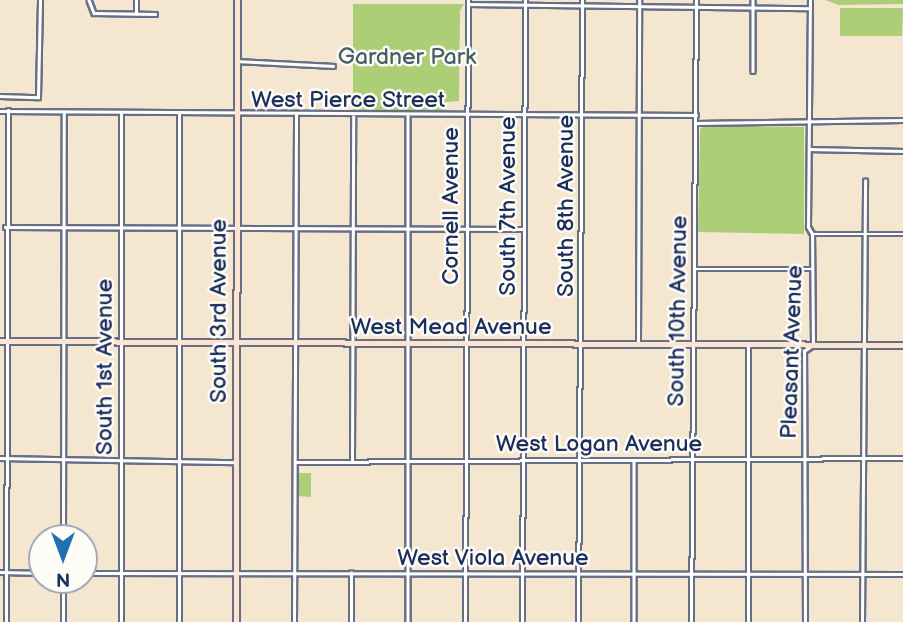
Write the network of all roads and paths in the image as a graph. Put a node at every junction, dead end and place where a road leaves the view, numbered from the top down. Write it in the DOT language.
graph roads {
  1 [pos="40,0"];
  2 [pos="89,0"];
  3 [pos="136,0"];
  4 [pos="237,0"];
  5 [pos="696,0"];
  6 [pos="752,0"];
  7 [pos="810,0"];
  8 [pos="468,2"];
  9 [pos="525,2"];
  10 [pos="582,2"];
  11 [pos="639,2"];
  12 [pos="696,6"];
  13 [pos="752,7"];
  14 [pos="810,8"];
  15 [pos="136,13"];
  16 [pos="155,14"];
  17 [pos="237,61"];
  18 [pos="333,66"];
  19 [pos="753,71"];
  20 [pos="0,96"];
  21 [pos="0,111"];
  22 [pos="8,111"];
  23 [pos="64,112"];
  24 [pos="121,113"];
  25 [pos="179,113"];
  26 [pos="236,115"];
  27 [pos="296,115"];
  28 [pos="696,115"];
  29 [pos="353,116"];
  30 [pos="408,116"];
  31 [pos="467,116"];
  32 [pos="582,116"];
  33 [pos="639,116"];
  34 [pos="524,117"];
  35 [pos="903,120"];
  36 [pos="810,121"];
  37 [pos="696,123"];
  38 [pos="808,149"];
  39 [pos="903,151"];
  40 [pos="865,181"];
  41 [pos="5,227"];
  42 [pos="64,228"];
  43 [pos="121,228"];
  44 [pos="296,228"];
  45 [pos="353,228"];
  46 [pos="466,228"];
  47 [pos="179,229"];
  48 [pos="237,229"];
  49 [pos="408,229"];
  50 [pos="524,229"];
  51 [pos="812,233"];
  52 [pos="866,234"];
  53 [pos="903,234"];
  54 [pos="696,269"];
  55 [pos="812,269"];
  56 [pos="3,341"];
  57 [pos="64,342"];
  58 [pos="121,342"];
  59 [pos="179,344"];
  60 [pos="236,344"];
  61 [pos="294,344"];
  62 [pos="351,345"];
  63 [pos="408,345"];
  64 [pos="466,345"];
  65 [pos="523,345"];
  66 [pos="580,345"];
  67 [pos="693,345"];
  68 [pos="748,345"];
  69 [pos="813,345"];
  70 [pos="863,345"];
  71 [pos="903,345"];
  72 [pos="638,346"];
  73 [pos="0,458"];
  74 [pos="7,458"];
  75 [pos="64,458"];
  76 [pos="409,458"];
  77 [pos="523,458"];
  78 [pos="861,458"];
  79 [pos="903,458"];
  80 [pos="466,459"];
  81 [pos="121,460"];
  82 [pos="352,460"];
  83 [pos="579,460"];
  84 [pos="634,460"];
  85 [pos="691,460"];
  86 [pos="747,460"];
  87 [pos="804,460"];
  88 [pos="179,461"];
  89 [pos="236,462"];
  90 [pos="295,462"];
  91 [pos="63,524"];
  92 [pos="0,572"];
  93 [pos="6,572"];
  94 [pos="28,573"];
  95 [pos="98,573"];
  96 [pos="236,573"];
  97 [pos="294,573"];
  98 [pos="351,573"];
  99 [pos="409,573"];
  100 [pos="466,573"];
  101 [pos="523,573"];
  102 [pos="121,574"];
  103 [pos="179,574"];
  104 [pos="579,574"];
  105 [pos="634,574"];
  106 [pos="748,574"];
  107 [pos="862,574"];
  108 [pos="903,574"];
  109 [pos="691,575"];
  110 [pos="805,575"];
  111 [pos="63,594"];
  112 [pos="6,622"];
  113 [pos="63,622"];
  114 [pos="121,622"];
  115 [pos="179,622"];
  116 [pos="236,622"];
  117 [pos="294,622"];
  118 [pos="351,622"];
  119 [pos="408,622"];
  120 [pos="465,622"];
  121 [pos="522,622"];
  122 [pos="578,622"];
  123 [pos="634,622"];
  124 [pos="691,622"];
  125 [pos="748,622"];
  126 [pos="805,622"];
  127 [pos="862,622"];
  1 -- 20 [label="street"];
  2 -- 15 [label="street"];
  3 -- 15 [label="street"];
  4 -- 17 [label="street, South 3rd Avenue"];
  5 -- 12 [label="street, South 10th Avenue"];
  6 -- 13 [label="street"];
  7 -- 14 [label="street, Pleasant Avenue"];
  8 -- 9 [label="street"];
  8 -- 31 [label="street, Cornell Avenue"];
  9 -- 10 [label="street"];
  9 -- 34 [label="street, South 7th Avenue"];
  10 -- 11 [label="street"];
  10 -- 32 [label="street, South 8th Avenue"];
  11 -- 12 [label="street"];
  11 -- 33 [label="street"];
  12 -- 13 [label="street"];
  12 -- 28 [label="street, South 10th Avenue"];
  13 -- 14 [label="street"];
  13 -- 19 [label="street"];
  14 -- 36 [label="street, Pleasant Avenue"];
  15 -- 16 [label="street"];
  17 -- 18 [label="street"];
  17 -- 26 [label="street, South 3rd Avenue"];
  21 -- 22 [label="street, West Pierce Street"];
  22 -- 23 [label="street, West Pierce Street"];
  22 -- 41 [label="street"];
  23 -- 24 [label="street, West Pierce Street"];
  23 -- 42 [label="street"];
  24 -- 25 [label="street, West Pierce Street"];
  24 -- 43 [label="street, South 1st Avenue"];
  25 -- 26 [label="street, West Pierce Street"];
  25 -- 47 [label="street"];
  26 -- 27 [label="street, West Pierce Street"];
  26 -- 48 [label="street, South 3rd Avenue"];
  27 -- 29 [label="street, West Pierce Street"];
  27 -- 44 [label="street"];
  28 -- 33 [label="street, West Pierce Street"];
  28 -- 37 [label="street, South 10th Avenue"];
  29 -- 30 [label="street, West Pierce Street"];
  29 -- 45 [label="street"];
  30 -- 31 [label="street, West Pierce Street"];
  30 -- 49 [label="street"];
  31 -- 34 [label="street, West Pierce Street"];
  31 -- 46 [label="street, Cornell Avenue"];
  32 -- 33 [label="street, West Pierce Street"];
  32 -- 34 [label="street, West Pierce Street"];
  32 -- 66 [label="street, South 8th Avenue"];
  33 -- 72 [label="street"];
  34 -- 50 [label="street, South 7th Avenue"];
  35 -- 36 [label="street"];
  36 -- 37 [label="street"];
  36 -- 38 [label="street, Pleasant Avenue"];
  37 -- 54 [label="street, South 10th Avenue"];
  38 -- 39 [label="street"];
  38 -- 51 [label="street, Pleasant Avenue"];
  40 -- 52 [label="street"];
  41 -- 42 [label="street"];
  41 -- 56 [label="street"];
  42 -- 43 [label="street"];
  42 -- 57 [label="street"];
  43 -- 47 [label="street"];
  43 -- 58 [label="street, South 1st Avenue"];
  44 -- 45 [label="street"];
  44 -- 48 [label="street"];
  44 -- 61 [label="street"];
  45 -- 49 [label="street"];
  45 -- 62 [label="street"];
  46 -- 49 [label="street"];
  46 -- 50 [label="street"];
  46 -- 64 [label="street, Cornell Avenue"];
  47 -- 48 [label="street"];
  47 -- 59 [label="street"];
  48 -- 60 [label="street, South 3rd Avenue"];
  49 -- 63 [label="street"];
  50 -- 65 [label="street, South 7th Avenue"];
  51 -- 52 [label="street"];
  51 -- 55 [label="street, Pleasant Avenue"];
  52 -- 53 [label="street"];
  52 -- 70 [label="street"];
  54 -- 55 [label="street"];
  54 -- 67 [label="street, South 10th Avenue"];
  55 -- 69 [label="street, Pleasant Avenue"];
  56 -- 57 [label="street, West Mead Avenue"];
  56 -- 74 [label="street"];
  57 -- 58 [label="street, West Mead Avenue"];
  57 -- 75 [label="street"];
  58 -- 59 [label="street, West Mead Avenue"];
  58 -- 81 [label="street, South 1st Avenue"];
  59 -- 60 [label="street, West Mead Avenue"];
  59 -- 88 [label="street"];
  60 -- 61 [label="street, West Mead Avenue"];
  60 -- 89 [label="street, South 3rd Avenue"];
  61 -- 62 [label="street, West Mead Avenue"];
  61 -- 90 [label="street"];
  62 -- 63 [label="street, West Mead Avenue"];
  62 -- 82 [label="street"];
  63 -- 64 [label="street, West Mead Avenue"];
  63 -- 76 [label="street"];
  64 -- 65 [label="street, West Mead Avenue"];
  64 -- 80 [label="street, Cornell Avenue"];
  65 -- 66 [label="street, West Mead Avenue"];
  65 -- 77 [label="street, South 7th Avenue"];
  66 -- 72 [label="street, West Mead Avenue"];
  66 -- 83 [label="street, South 8th Avenue"];
  67 -- 68 [label="street, West Mead Avenue"];
  67 -- 72 [label="street, West Mead Avenue"];
  67 -- 85 [label="street, South 10th Avenue"];
  68 -- 69 [label="street, West Mead Avenue"];
  68 -- 86 [label="street"];
  69 -- 70 [label="street, West Mead Avenue"];
  69 -- 87 [label="street, Pleasant Avenue"];
  70 -- 71 [label="street, West Mead Avenue"];
  70 -- 78 [label="street"];
  73 -- 74 [label="street"];
  74 -- 75 [label="street"];
  74 -- 93 [label="street"];
  75 -- 81 [label="street"];
  75 -- 91 [label="street"];
  76 -- 80 [label="street, West Logan Avenue"];
  76 -- 82 [label="street, West Logan Avenue"];
  76 -- 99 [label="street"];
  77 -- 80 [label="street, West Logan Avenue"];
  77 -- 83 [label="street, West Logan Avenue"];
  77 -- 101 [label="street, South 7th Avenue"];
  78 -- 79 [label="street, West Logan Avenue"];
  78 -- 87 [label="street, West Logan Avenue"];
  78 -- 107 [label="street"];
  80 -- 100 [label="street, Cornell Avenue"];
  81 -- 88 [label="street"];
  81 -- 102 [label="street, South 1st Avenue"];
  82 -- 90 [label="street, West Logan Avenue"];
  83 -- 84 [label="street, West Logan Avenue"];
  83 -- 104 [label="street, South 8th Avenue"];
  84 -- 85 [label="street, West Logan Avenue"];
  84 -- 105 [label="street"];
  85 -- 86 [label="street, West Logan Avenue"];
  85 -- 109 [label="street, South 10th Avenue"];
  86 -- 87 [label="street, West Logan Avenue"];
  86 -- 106 [label="street"];
  87 -- 110 [label="street, Pleasant Avenue"];
  88 -- 89 [label="street"];
  88 -- 103 [label="street"];
  89 -- 96 [label="street, South 3rd Avenue"];
  90 -- 97 [label="street"];
  92 -- 93 [label="street"];
  93 -- 94 [label="street"];
  93 -- 112 [label="street"];
  95 -- 102 [label="street, West Viola Avenue"];
  96 -- 97 [label="street, West Viola Avenue"];
  96 -- 103 [label="street, West Viola Avenue"];
  96 -- 116 [label="street, South 3rd Avenue"];
  97 -- 98 [label="street, West Viola Avenue"];
  97 -- 117 [label="street"];
  98 -- 99 [label="street, West Viola Avenue"];
  98 -- 118 [label="street"];
  99 -- 100 [label="street, West Viola Avenue"];
  99 -- 119 [label="street"];
  100 -- 101 [label="street, West Viola Avenue"];
  100 -- 120 [label="street, Cornell Avenue"];
  101 -- 104 [label="street, West Viola Avenue"];
  101 -- 121 [label="street, South 7th Avenue"];
  102 -- 103 [label="street, West Viola Avenue"];
  102 -- 114 [label="street, South 1st Avenue"];
  103 -- 115 [label="street"];
  104 -- 105 [label="street, West Viola Avenue"];
  104 -- 122 [label="street, South 8th Avenue"];
  105 -- 109 [label="street, West Viola Avenue"];
  105 -- 123 [label="street"];
  106 -- 109 [label="street, West Viola Avenue"];
  106 -- 110 [label="street, West Viola Avenue"];
  106 -- 125 [label="street"];
  107 -- 108 [label="street, West Viola Avenue"];
  107 -- 110 [label="street, West Viola Avenue"];
  107 -- 127 [label="street"];
  109 -- 124 [label="street, South 10th Avenue"];
  110 -- 126 [label="street, Pleasant Avenue"];
  111 -- 113 [label="street"];
}
